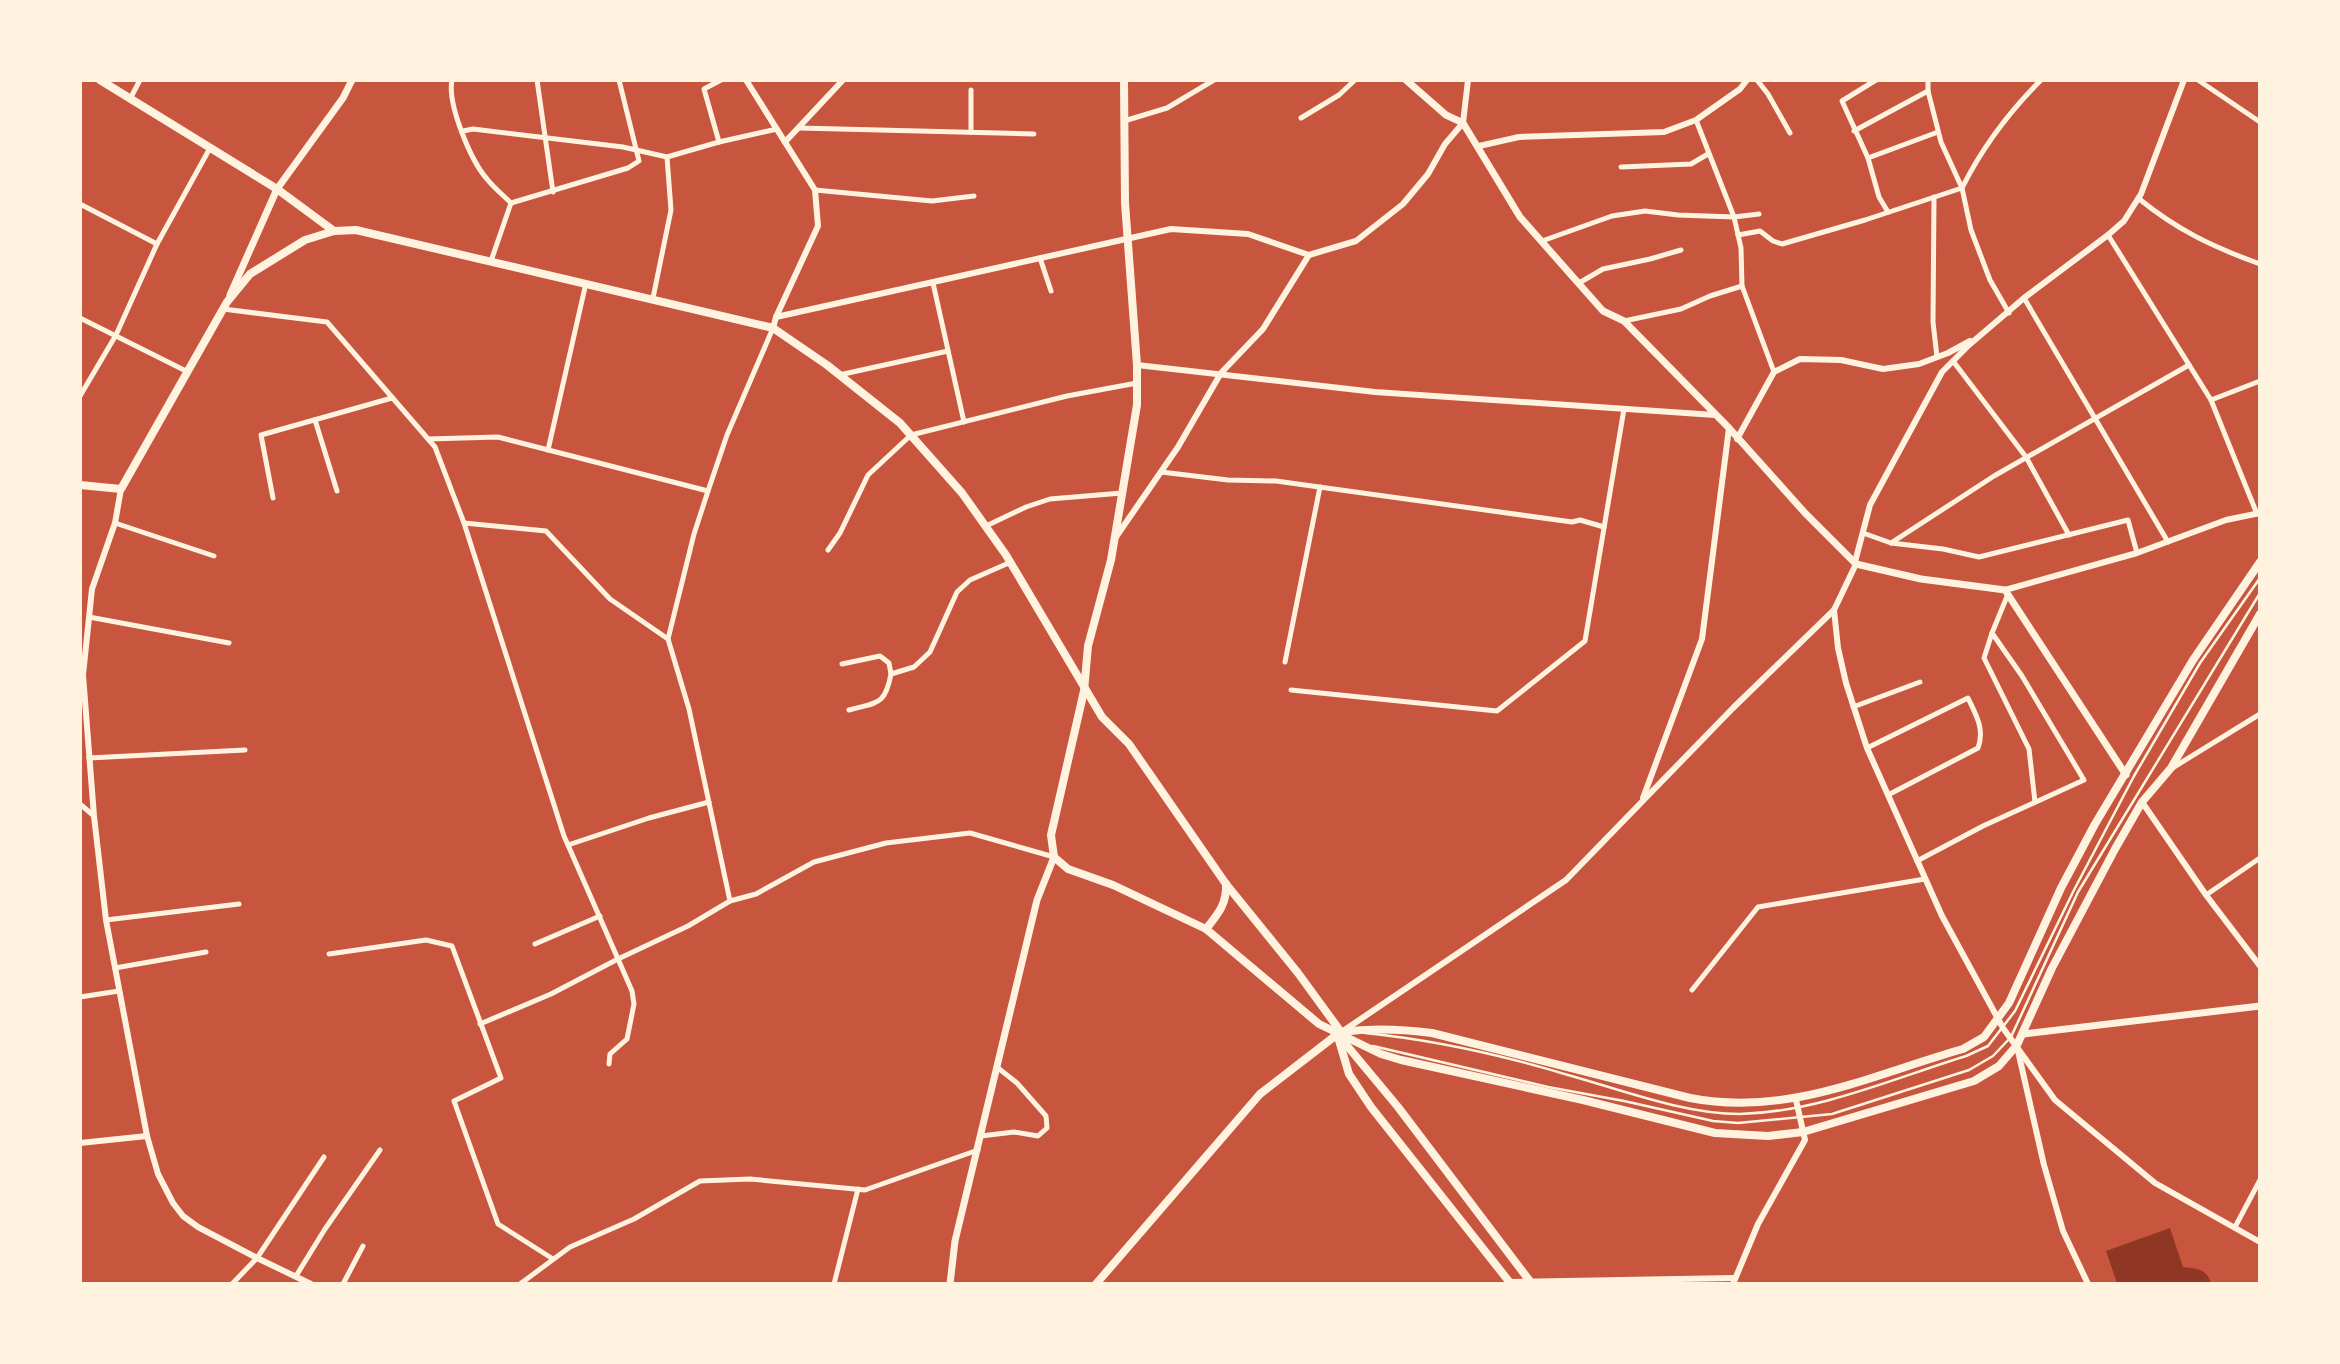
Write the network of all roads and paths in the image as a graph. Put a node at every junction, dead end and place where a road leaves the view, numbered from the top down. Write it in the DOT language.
graph roads {
  1 [pos="100,80"];
  2 [pos="140,80"];
  3 [pos="352,80"];
  4 [pos="452,80"];
  5 [pos="537,80"];
  6 [pos="619,80"];
  7 [pos="721,80"];
  8 [pos="746,80"];
  9 [pos="843,80"];
  10 [pos="1124,80"];
  11 [pos="1214,80"];
  12 [pos="1355,80"];
  13 [pos="1406,80"];
  14 [pos="1468,80"];
  15 [pos="1747,80"];
  16 [pos="1757,80"];
  17 [pos="1876,80"];
  18 [pos="1928,80"];
  19 [pos="2041,80"];
  20 [pos="2184,80"];
  21 [pos="2198,80"];
  22 [pos="971,90"];
  23 [pos="1928,91"];
  24 [pos="130,99"];
  25 [pos="1301,118"];
  26 [pos="1696,120"];
  27 [pos="1124,121"];
  28 [pos="2259,122"];
  29 [pos="1463,123"];
  30 [pos="799,128"];
  31 [pos="778,130"];
  32 [pos="463,131"];
  33 [pos="1854,131"];
  34 [pos="971,132"];
  35 [pos="1938,132"];
  36 [pos="1790,133"];
  37 [pos="1034,134"];
  38 [pos="545,138"];
  39 [pos="719,142"];
  40 [pos="785,142"];
  41 [pos="1479,146"];
  42 [pos="211,148"];
  43 [pos="636,151"];
  44 [pos="1709,154"];
  45 [pos="667,157"];
  46 [pos="1868,158"];
  47 [pos="1621,167"];
  48 [pos="1962,188"];
  49 [pos="277,189"];
  50 [pos="816,190"];
  51 [pos="553,192"];
  52 [pos="974,196"];
  53 [pos="1934,197"];
  54 [pos="2138,198"];
  55 [pos="511,203"];
  56 [pos="80,204"];
  57 [pos="1888,212"];
  58 [pos="1759,214"];
  59 [pos="1734,217"];
  60 [pos="334,231"];
  61 [pos="1738,236"];
  62 [pos="2108,236"];
  63 [pos="1127,239"];
  64 [pos="1542,241"];
  65 [pos="158,244"];
  66 [pos="1681,250"];
  67 [pos="1309,255"];
  68 [pos="1040,258"];
  69 [pos="491,261"];
  70 [pos="2259,264"];
  71 [pos="586,283"];
  72 [pos="933,283"];
  73 [pos="1579,283"];
  74 [pos="1742,286"];
  75 [pos="1051,291"];
  76 [pos="653,298"];
  77 [pos="2024,298"];
  78 [pos="225,305"];
  79 [pos="2009,313"];
  80 [pos="776,317"];
  81 [pos="80,318"];
  82 [pos="1624,321"];
  83 [pos="773,328"];
  84 [pos="1984,333"];
  85 [pos="116,335"];
  86 [pos="948,351"];
  87 [pos="1937,357"];
  88 [pos="1953,361"];
  89 [pos="1137,365"];
  90 [pos="2189,365"];
  91 [pos="188,372"];
  92 [pos="1774,372"];
  93 [pos="1221,373"];
  94 [pos="839,375"];
  95 [pos="2259,381"];
  96 [pos="1137,383"];
  97 [pos="80,397"];
  98 [pos="392,398"];
  99 [pos="2211,400"];
  100 [pos="1624,409"];
  101 [pos="1716,415"];
  102 [pos="2095,419"];
  103 [pos="315,420"];
  104 [pos="964,422"];
  105 [pos="1729,428"];
  106 [pos="911,435"];
  107 [pos="428,439"];
  108 [pos="1737,439"];
  109 [pos="548,450"];
  110 [pos="2026,457"];
  111 [pos="1161,472"];
  112 [pos="80,485"];
  113 [pos="1320,487"];
  114 [pos="121,489"];
  115 [pos="337,491"];
  116 [pos="708,491"];
  117 [pos="1122,493"];
  118 [pos="273,498"];
  119 [pos="2258,513"];
  120 [pos="115,523"];
  121 [pos="464,523"];
  122 [pos="986,526"];
  123 [pos="1604,527"];
  124 [pos="1863,533"];
  125 [pos="2069,535"];
  126 [pos="1114,540"];
  127 [pos="2168,542"];
  128 [pos="1891,543"];
  129 [pos="828,550"];
  130 [pos="2137,554"];
  131 [pos="214,556"];
  132 [pos="1011,562"];
  133 [pos="2259,562"];
  134 [pos="1856,564"];
  135 [pos="2259,578"];
  136 [pos="2006,592"];
  137 [pos="2259,593"];
  138 [pos="1834,610"];
  139 [pos="2259,614"];
  140 [pos="89,617"];
  141 [pos="1992,633"];
  142 [pos="668,639"];
  143 [pos="229,643"];
  144 [pos="1285,662"];
  145 [pos="842,664"];
  146 [pos="891,674"];
  147 [pos="82,677"];
  148 [pos="1920,682"];
  149 [pos="1291,690"];
  150 [pos="1084,691"];
  151 [pos="1853,707"];
  152 [pos="849,710"];
  153 [pos="2259,714"];
  154 [pos="1867,748"];
  155 [pos="245,750"];
  156 [pos="89,758"];
  157 [pos="2171,768"];
  158 [pos="2126,775"];
  159 [pos="1888,795"];
  160 [pos="709,802"];
  161 [pos="2035,802"];
  162 [pos="2143,802"];
  163 [pos="1641,803"];
  164 [pos="80,804"];
  165 [pos="94,816"];
  166 [pos="568,845"];
  167 [pos="1054,857"];
  168 [pos="2259,858"];
  169 [pos="1917,861"];
  170 [pos="1925,879"];
  171 [pos="1226,884"];
  172 [pos="2206,895"];
  173 [pos="730,901"];
  174 [pos="239,904"];
  175 [pos="600,916"];
  176 [pos="106,920"];
  177 [pos="1206,929"];
  178 [pos="535,944"];
  179 [pos="206,952"];
  180 [pos="329,954"];
  181 [pos="618,959"];
  182 [pos="2259,966"];
  183 [pos="115,968"];
  184 [pos="1692,990"];
  185 [pos="119,991"];
  186 [pos="80,997"];
  187 [pos="2259,1006"];
  188 [pos="1997,1019"];
  189 [pos="480,1024"];
  190 [pos="2003,1028"];
  191 [pos="1339,1033"];
  192 [pos="2024,1034"];
  193 [pos="2014,1041"];
  194 [pos="609,1064"];
  195 [pos="998,1068"];
  196 [pos="1797,1104"];
  197 [pos="1800,1118"];
  198 [pos="1803,1132"];
  199 [pos="147,1136"];
  200 [pos="981,1136"];
  201 [pos="80,1143"];
  202 [pos="380,1150"];
  203 [pos="978,1150"];
  204 [pos="324,1157"];
  205 [pos="2259,1180"];
  206 [pos="858,1189"];
  207 [pos="2235,1227"];
  208 [pos="2259,1242"];
  209 [pos="363,1246"];
  210 [pos="257,1258"];
  211 [pos="553,1259"];
  212 [pos="296,1276"];
  213 [pos="1733,1281"];
  214 [pos="1531,1282"];
  215 [pos="232,1283"];
  216 [pos="311,1283"];
  217 [pos="342,1283"];
  218 [pos="520,1283"];
  219 [pos="834,1283"];
  220 [pos="950,1283"];
  221 [pos="1096,1283"];
  222 [pos="1510,1283"];
  223 [pos="2088,1283"];
  1 -- 24 [label="main road"];
  2 -- 24 [label="street"];
  3 -- 49 [label="main road"];
  4 -- 32 [label="street"];
  5 -- 38 [label="street"];
  6 -- 43 [label="street"];
  7 -- 39 [label="street"];
  8 -- 31 [label="street"];
  9 -- 30 [label="street"];
  10 -- 27 [label="main road"];
  11 -- 27 [label="street"];
  12 -- 25 [label="street"];
  13 -- 29 [label="main road"];
  14 -- 29 [label="street"];
  15 -- 26 [label="street"];
  16 -- 36 [label="street"];
  17 -- 33 [label="street"];
  18 -- 23 [label="street"];
  19 -- 48 [label="street"];
  20 -- 54 [label="street"];
  21 -- 28 [label="street"];
  22 -- 34 [label="street"];
  23 -- 33 [label="street"];
  23 -- 35 [label="street"];
  24 -- 42 [label="main road"];
  26 -- 41 [label="street"];
  26 -- 44 [label="street"];
  27 -- 63 [label="main road"];
  29 -- 41 [label="main road"];
  29 -- 67 [label="street"];
  30 -- 34 [label="street"];
  30 -- 40 [label="street"];
  31 -- 39 [label="street"];
  31 -- 40 [label="street"];
  32 -- 38 [label="street"];
  32 -- 55 [label="street"];
  33 -- 46 [label="street"];
  34 -- 37 [label="street"];
  35 -- 46 [label="street"];
  35 -- 48 [label="street"];
  38 -- 43 [label="street"];
  38 -- 51 [label="street"];
  39 -- 45 [label="street"];
  40 -- 50 [label="street"];
  41 -- 64 [label="main road"];
  42 -- 49 [label="main road"];
  42 -- 65 [label="street"];
  43 -- 45 [label="street"];
  43 -- 51 [label="street"];
  44 -- 47 [label="street"];
  44 -- 59 [label="street"];
  45 -- 76 [label="street"];
  46 -- 57 [label="street"];
  48 -- 53 [label="street"];
  48 -- 79 [label="street"];
  49 -- 60 [label="main road"];
  49 -- 78 [label="main road"];
  50 -- 52 [label="street"];
  50 -- 80 [label="street"];
  51 -- 55 [label="street"];
  53 -- 57 [label="street"];
  53 -- 87 [label="street"];
  54 -- 62 [label="street"];
  54 -- 70 [label="street"];
  55 -- 69 [label="street"];
  56 -- 65 [label="street"];
  57 -- 61 [label="street"];
  58 -- 59 [label="street"];
  59 -- 61 [label="street"];
  59 -- 64 [label="street"];
  60 -- 69 [label="main road"];
  60 -- 78 [label="main road"];
  61 -- 74 [label="street"];
  62 -- 77 [label="street"];
  62 -- 90 [label="street"];
  63 -- 67 [label="street"];
  63 -- 68 [label="street"];
  63 -- 89 [label="main road"];
  64 -- 73 [label="main road"];
  65 -- 85 [label="street"];
  66 -- 73 [label="street"];
  67 -- 93 [label="street"];
  68 -- 72 [label="street"];
  68 -- 75 [label="street"];
  69 -- 71 [label="main road"];
  71 -- 76 [label="main road"];
  71 -- 109 [label="street"];
  72 -- 80 [label="street"];
  72 -- 86 [label="street"];
  73 -- 82 [label="main road"];
  74 -- 82 [label="street"];
  74 -- 92 [label="street"];
  76 -- 83 [label="main road"];
  77 -- 79 [label="street"];
  77 -- 102 [label="street"];
  78 -- 91 [label="main road"];
  78 -- 98 [label="street"];
  79 -- 84 [label="street"];
  80 -- 83 [label="street"];
  81 -- 85 [label="street"];
  82 -- 101 [label="main road"];
  83 -- 94 [label="main road"];
  83 -- 116 [label="street"];
  84 -- 87 [label="street"];
  84 -- 88 [label="street"];
  85 -- 91 [label="street"];
  85 -- 97 [label="street"];
  86 -- 94 [label="street"];
  86 -- 104 [label="street"];
  87 -- 92 [label="street"];
  88 -- 110 [label="street"];
  88 -- 124 [label="street"];
  89 -- 93 [label="street"];
  89 -- 96 [label="main road"];
  90 -- 99 [label="street"];
  90 -- 102 [label="street"];
  91 -- 114 [label="main road"];
  92 -- 108 [label="street"];
  93 -- 100 [label="street"];
  93 -- 111 [label="street"];
  94 -- 106 [label="main road"];
  95 -- 99 [label="street"];
  96 -- 104 [label="street"];
  96 -- 117 [label="main road"];
  98 -- 103 [label="street"];
  98 -- 107 [label="street"];
  99 -- 119 [label="street"];
  100 -- 101 [label="street"];
  100 -- 123 [label="street"];
  101 -- 105 [label="main road"];
  102 -- 110 [label="street"];
  102 -- 127 [label="street"];
  103 -- 115 [label="street"];
  103 -- 118 [label="street"];
  104 -- 106 [label="street"];
  105 -- 108 [label="main road"];
  105 -- 163 [label="street"];
  106 -- 122 [label="main road"];
  106 -- 129 [label="street"];
  107 -- 109 [label="street"];
  107 -- 121 [label="street"];
  108 -- 134 [label="main road"];
  109 -- 116 [label="street"];
  110 -- 125 [label="street"];
  110 -- 128 [label="street"];
  111 -- 113 [label="street"];
  111 -- 126 [label="street"];
  112 -- 114 [label="main road"];
  113 -- 123 [label="street"];
  113 -- 144 [label="street"];
  114 -- 120 [label="street"];
  116 -- 142 [label="street"];
  117 -- 122 [label="street"];
  117 -- 126 [label="main road"];
  119 -- 127 [label="street"];
  120 -- 131 [label="street"];
  120 -- 140 [label="street"];
  121 -- 142 [label="street"];
  121 -- 166 [label="street"];
  122 -- 132 [label="main road"];
  123 -- 149 [label="street"];
  124 -- 128 [label="street"];
  124 -- 134 [label="street"];
  125 -- 128 [label="street"];
  125 -- 130 [label="street"];
  126 -- 150 [label="main road"];
  127 -- 130 [label="street"];
  130 -- 136 [label="street"];
  132 -- 146 [label="street"];
  132 -- 150 [label="main road"];
  133 -- 158 [label="main road"];
  134 -- 136 [label="main road"];
  134 -- 138 [label="street"];
  135 -- 190 [label="lane"];
  136 -- 141 [label="street"];
  136 -- 158 [label="main road"];
  137 -- 193 [label="lane"];
  138 -- 151 [label="street"];
  138 -- 163 [label="street"];
  139 -- 157 [label="main road"];
  140 -- 143 [label="street"];
  140 -- 147 [label="street"];
  141 -- 161 [label="street"];
  141 -- 161 [label="street"];
  142 -- 160 [label="street"];
  145 -- 146 [label="street"];
  146 -- 152 [label="street"];
  147 -- 156 [label="street"];
  148 -- 151 [label="street"];
  150 -- 167 [label="main road"];
  150 -- 171 [label="main road"];
  151 -- 154 [label="street"];
  153 -- 157 [label="street"];
  154 -- 159 [label="street"];
  154 -- 159 [label="street"];
  155 -- 156 [label="street"];
  156 -- 165 [label="street"];
  157 -- 162 [label="main road"];
  158 -- 188 [label="main road"];
  159 -- 169 [label="street"];
  160 -- 166 [label="street"];
  160 -- 173 [label="street"];
  161 -- 169 [label="street"];
  162 -- 172 [label="street"];
  162 -- 192 [label="main road"];
  163 -- 191 [label="street"];
  164 -- 165 [label="street"];
  165 -- 176 [label="street"];
  166 -- 175 [label="street"];
  167 -- 173 [label="street"];
  167 -- 177 [label="main road"];
  167 -- 195 [label="main road"];
  168 -- 172 [label="street"];
  169 -- 170 [label="street"];
  170 -- 184 [label="street"];
  170 -- 188 [label="street"];
  171 -- 177 [label="main road"];
  171 -- 191 [label="main road"];
  172 -- 182 [label="street"];
  173 -- 181 [label="street"];
  174 -- 176 [label="street"];
  175 -- 178 [label="street"];
  175 -- 181 [label="street"];
  176 -- 183 [label="street"];
  177 -- 191 [label="main road"];
  179 -- 183 [label="street"];
  180 -- 189 [label="street"];
  181 -- 189 [label="street"];
  181 -- 194 [label="street"];
  183 -- 185 [label="street"];
  185 -- 186 [label="street"];
  185 -- 199 [label="street"];
  187 -- 192 [label="main road"];
  188 -- 190 [label="street"];
  188 -- 196 [label="main road"];
  189 -- 211 [label="street"];
  190 -- 193 [label="street"];
  190 -- 196 [label="lane"];
  191 -- 196 [label="main road"];
  191 -- 196 [label="lane"];
  191 -- 197 [label="lane"];
  191 -- 198 [label="main road"];
  191 -- 214 [label="main road"];
  191 -- 221 [label="main road"];
  191 -- 222 [label="main road"];
  192 -- 193 [label="main road"];
  193 -- 197 [label="lane"];
  193 -- 198 [label="main road"];
  193 -- 207 [label="street"];
  193 -- 223 [label="street"];
  195 -- 200 [label="main road"];
  195 -- 200 [label="street"];
  196 -- 197 [label="street"];
  197 -- 198 [label="street"];
  198 -- 213 [label="street"];
  199 -- 201 [label="street"];
  199 -- 210 [label="street"];
  200 -- 203 [label="main road"];
  202 -- 212 [label="street"];
  203 -- 206 [label="street"];
  203 -- 220 [label="main road"];
  204 -- 210 [label="street"];
  205 -- 207 [label="street"];
  206 -- 211 [label="street"];
  206 -- 219 [label="street"];
  207 -- 208 [label="street"];
  209 -- 217 [label="street"];
  210 -- 212 [label="street"];
  210 -- 215 [label="street"];
  211 -- 218 [label="street"];
  212 -- 216 [label="street"];
  213 -- 214 [label="street"];
  214 -- 222 [label="street"];
}
